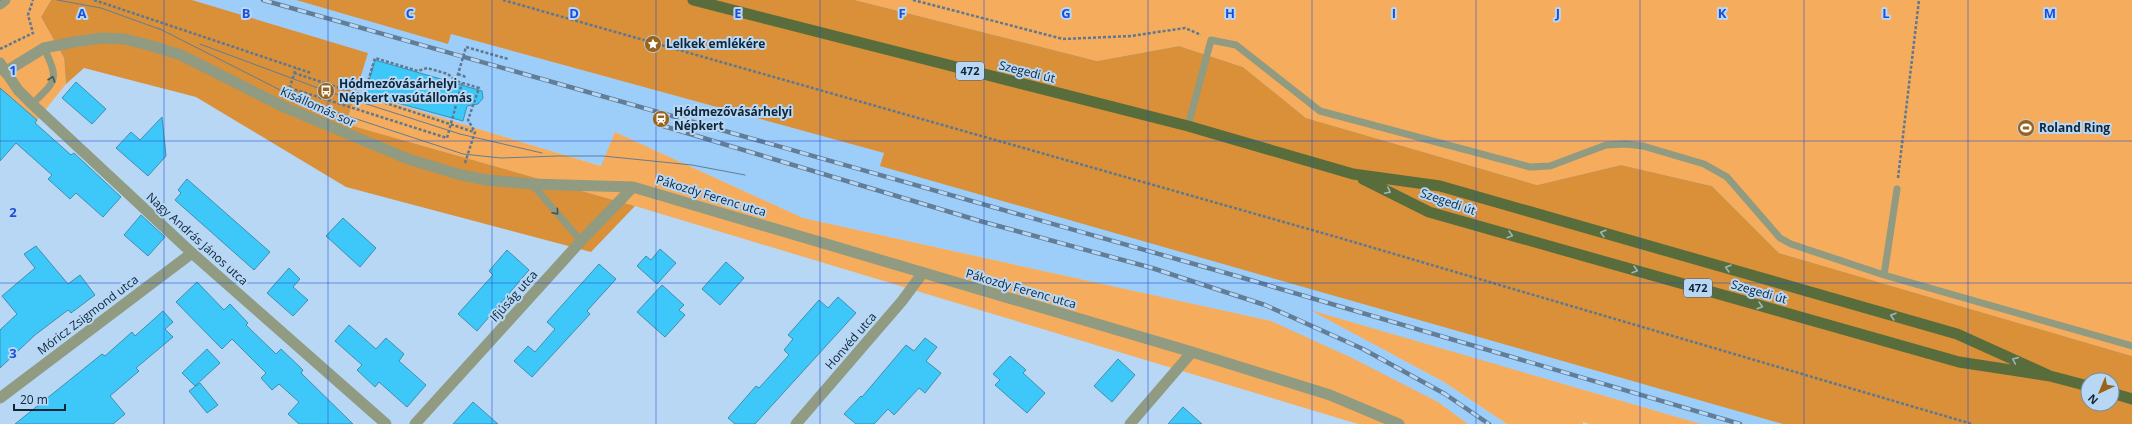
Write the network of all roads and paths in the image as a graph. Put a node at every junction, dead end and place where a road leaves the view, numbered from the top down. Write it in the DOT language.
graph roads {
  1 [pos="5,0"];
  2 [pos="33,0"];
  3 [pos="94,0"];
  4 [pos="503,0"];
  5 [pos="693,0"];
  6 [pos="913,0"];
  7 [pos="1919,0"];
  8 [pos="0,4"];
  9 [pos="1211,40"];
  10 [pos="44,48"];
  11 [pos="0,49"];
  12 [pos="508,59"];
  13 [pos="3,67"];
  14 [pos="296,68"];
  15 [pos="294,73"];
  16 [pos="311,73"];
  17 [pos="458,74"];
  18 [pos="466,77"];
  19 [pos="456,82"];
  20 [pos="462,83"];
  21 [pos="364,95"];
  22 [pos="32,104"];
  23 [pos="451,124"];
  24 [pos="1188,126"];
  25 [pos="475,132"];
  26 [pos="1353,174"];
  27 [pos="461,175"];
  28 [pos="532,184"];
  29 [pos="633,187"];
  30 [pos="1897,189"];
  31 [pos="581,241"];
  32 [pos="192,254"];
  33 [pos="922,274"];
  34 [pos="1884,275"];
  35 [pos="2132,346"];
  36 [pos="1192,352"];
  37 [pos="2050,376"];
  38 [pos="2080,384"];
  39 [pos="2120,395"];
  40 [pos="0,398"];
  41 [pos="2132,399"];
  42 [pos="386,424"];
  43 [pos="415,424"];
  44 [pos="796,424"];
  45 [pos="1130,424"];
  46 [pos="1399,424"];
  47 [pos="1972,424"];
  1 -- 8 [label="street"];
  2 -- 11 [label="path"];
  3 -- 14 [label="path"];
  4 -- 47 [label="path"];
  5 -- 24 [label="main road, Szegedi út / 472"];
  6 -- 9 [label="path"];
  7 -- 30 [label="path"];
  9 -- 24 [label="lane"];
  9 -- 34 [label="lane"];
  10 -- 13 [label="street, Kisállomás sor"];
  22 -- 10 [label="lane, one-way"];
  10 -- 27 [label="street, Kisállomás sor"];
  12 -- 17 [label="path"];
  13 -- 22 [label="street, Nagy András János utca"];
  14 -- 15 [label="path"];
  14 -- 16 [label="path"];
  15 -- 23 [label="path"];
  15 -- 23 [label="path"];
  17 -- 18 [label="path"];
  17 -- 19 [label="path"];
  19 -- 20 [label="path"];
  19 -- 21 [label="path"];
  20 -- 23 [label="path"];
  20 -- 25 [label="path"];
  22 -- 32 [label="street, Nagy András János utca"];
  23 -- 25 [label="path"];
  24 -- 26 [label="main road, Szegedi út / 472"];
  25 -- 27 [label="path"];
  37 -- 26 [label="main road, Szegedi út / 472, one-way"];
  26 -- 37 [label="main road, Szegedi út / 472, one-way"];
  27 -- 28 [label="street, Kisállomás sor"];
  28 -- 29 [label="street, Kisállomás sor"];
  28 -- 31 [label="lane, one-way"];
  29 -- 31 [label="street, Ifjúság utca"];
  29 -- 33 [label="street, Pákozdy Ferenc utca"];
  30 -- 34 [label="lane"];
  31 -- 43 [label="street, Ifjúság utca"];
  32 -- 40 [label="street, Móricz Zsigmond utca"];
  32 -- 42 [label="street, Nagy András János utca"];
  33 -- 36 [label="street, Pákozdy Ferenc utca"];
  33 -- 44 [label="street, Honvéd utca"];
  34 -- 35 [label="lane"];
  36 -- 45 [label="street"];
  36 -- 46 [label="street, Pákozdy Ferenc utca"];
  37 -- 38 [label="main road, Szegedi út / 472"];
  39 -- 41 [label="main road"];
}
